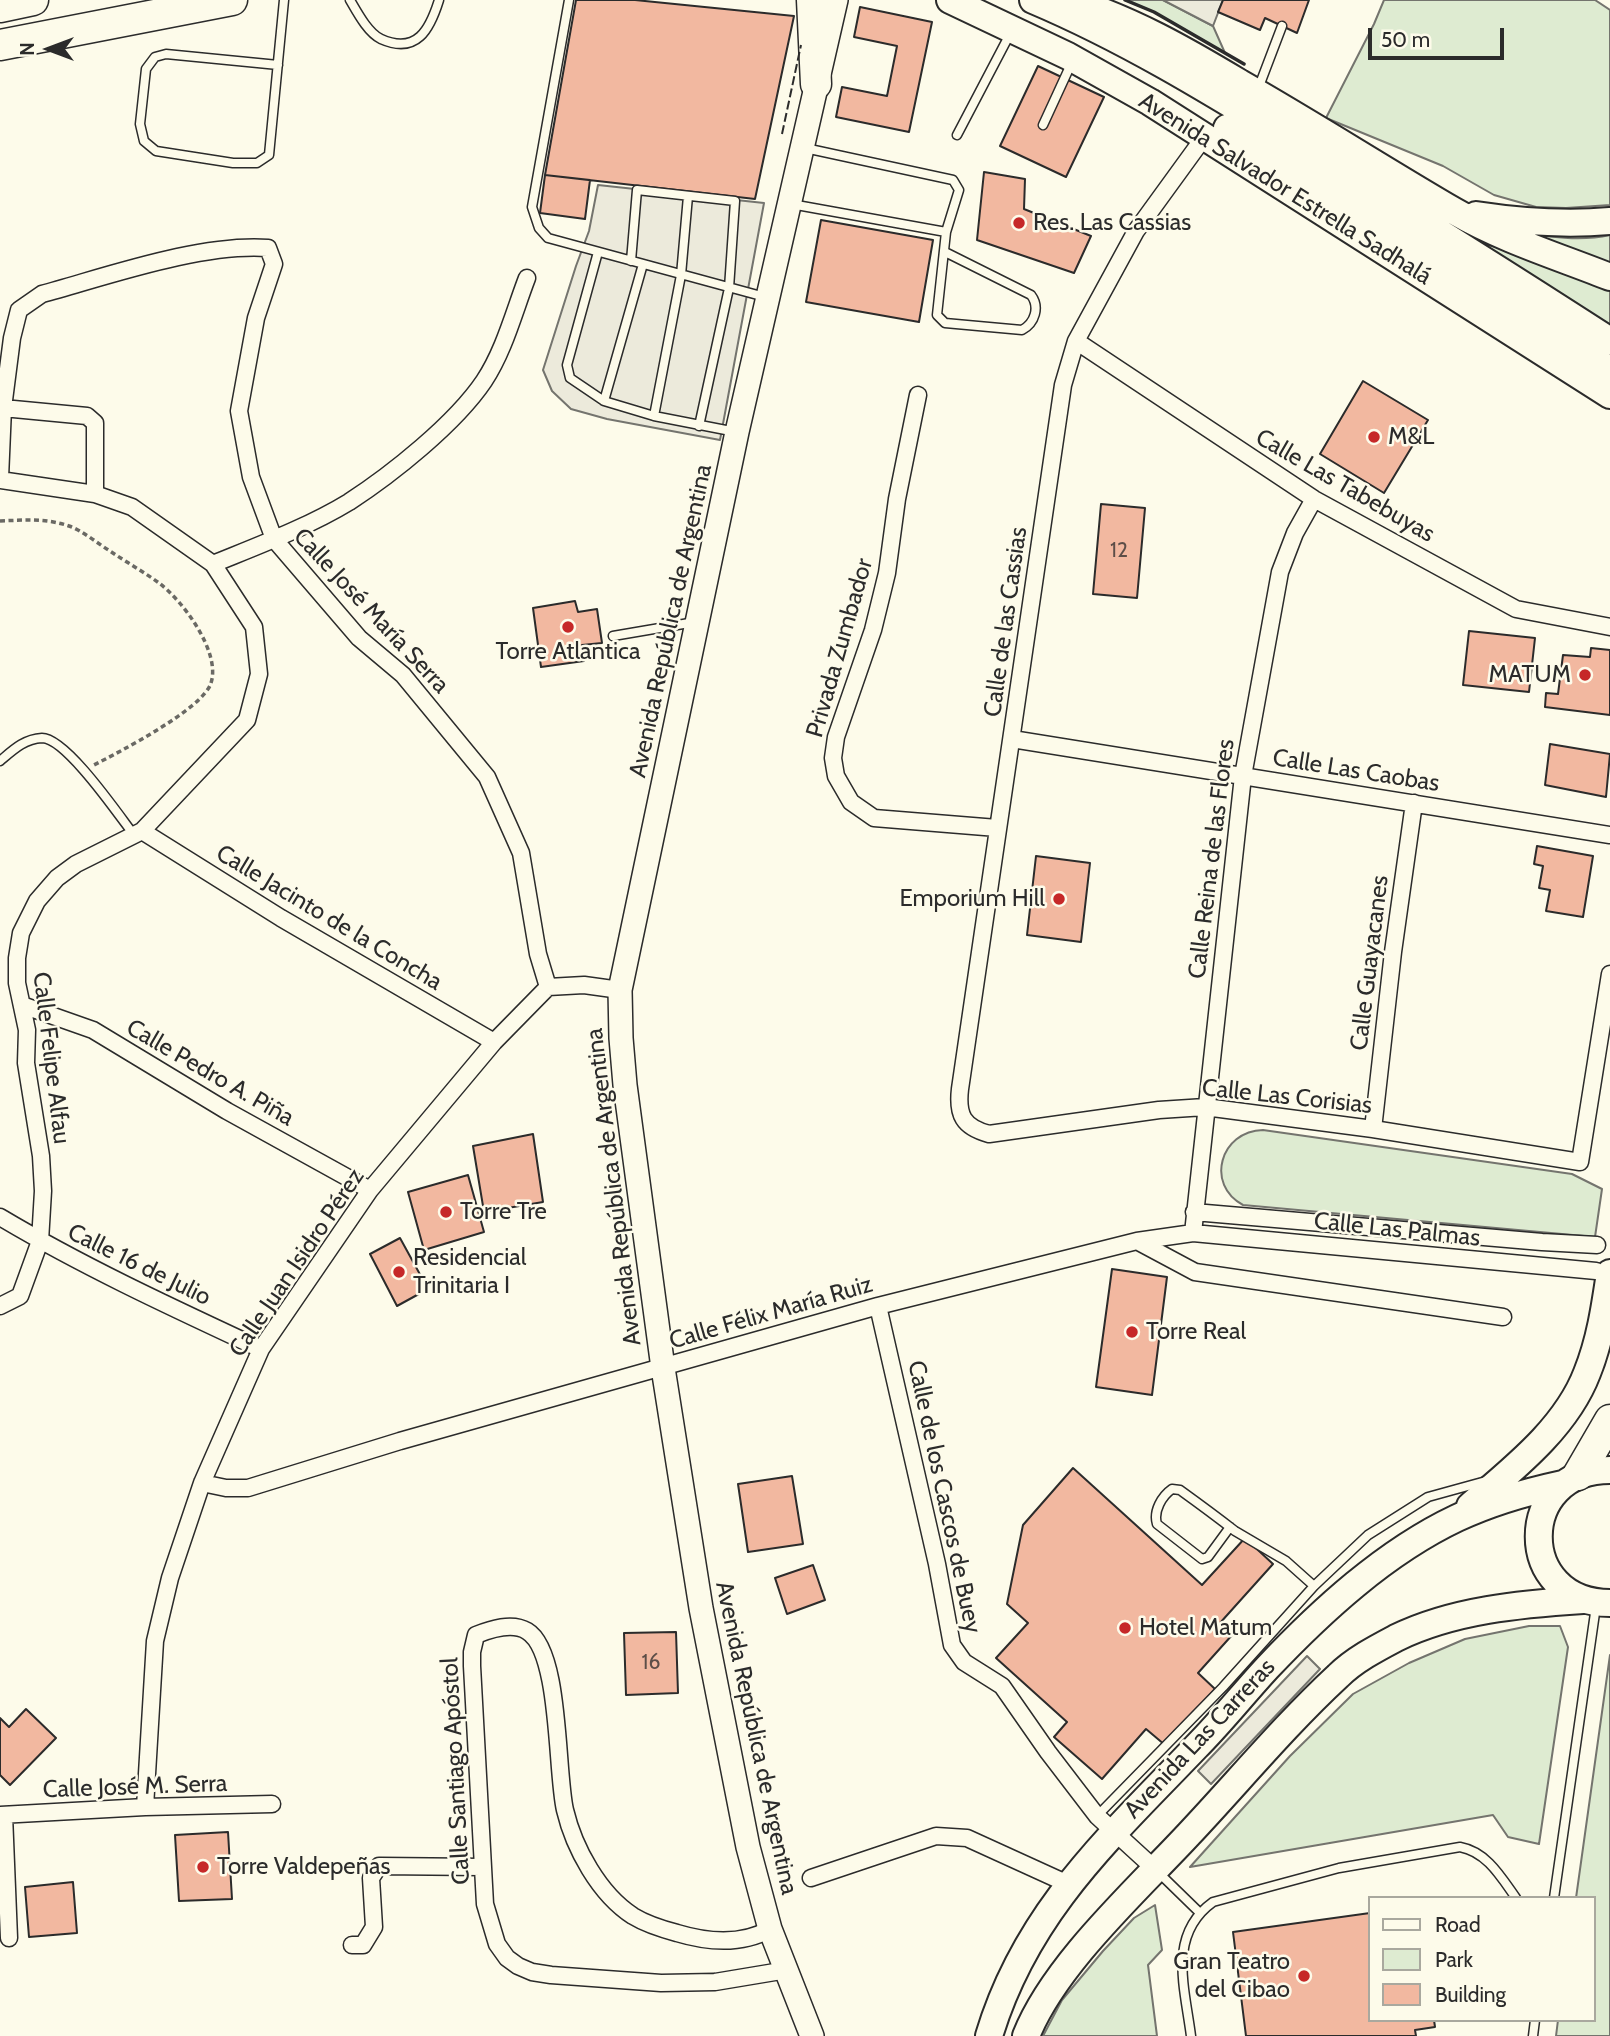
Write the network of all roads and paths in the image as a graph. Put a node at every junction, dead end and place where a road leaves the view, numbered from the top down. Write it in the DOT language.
graph roads {
  1 [pos="33,0"];
  2 [pos="232,0"];
  3 [pos="285,0"];
  4 [pos="350,0"];
  5 [pos="439,0"];
  6 [pos="569,0"];
  7 [pos="812,0"];
  8 [pos="836,0"];
  9 [pos="950,0"];
  10 [pos="959,0"];
  11 [pos="1033,0"];
  12 [pos="1069,0"];
  13 [pos="0,7"];
  14 [pos="1282,26"];
  15 [pos="1012,29"];
  16 [pos="0,45"];
  17 [pos="1073,60"];
  18 [pos="278,65"];
  19 [pos="816,84"];
  20 [pos="1257,92"];
  21 [pos="1043,125"];
  22 [pos="957,135"];
  23 [pos="1205,136"];
  24 [pos="802,148"];
  25 [pos="688,196"];
  26 [pos="788,204"];
  27 [pos="1455,211"];
  28 [pos="1610,221"];
  29 [pos="946,232"];
  30 [pos="598,252"];
  31 [pos="945,252"];
  32 [pos="631,261"];
  33 [pos="643,264"];
  34 [pos="681,275"];
  35 [pos="1610,277"];
  36 [pos="527,278"];
  37 [pos="729,288"];
  38 [pos="768,298"];
  39 [pos="1076,341"];
  40 [pos="1610,341"];
  41 [pos="1610,370"];
  42 [pos="918,395"];
  43 [pos="1610,395"];
  44 [pos="604,401"];
  45 [pos="4,408"];
  46 [pos="654,416"];
  47 [pos="699,426"];
  48 [pos="737,432"];
  49 [pos="0,479"];
  50 [pos="95,494"];
  51 [pos="1314,499"];
  52 [pos="0,521"];
  53 [pos="274,539"];
  54 [pos="213,564"];
  55 [pos="697,622"];
  56 [pos="1610,627"];
  57 [pos="613,636"];
  58 [pos="1012,739"];
  59 [pos="0,761"];
  60 [pos="84,770"];
  61 [pos="1243,776"];
  62 [pos="1414,803"];
  63 [pos="997,828"];
  64 [pos="138,833"];
  65 [pos="1610,835"];
  66 [pos="1610,974"];
  67 [pos="548,987"];
  68 [pos="620,990"];
  69 [pos="22,1005"];
  70 [pos="494,1042"];
  71 [pos="1205,1107"];
  72 [pos="1373,1129"];
  73 [pos="989,1134"];
  74 [pos="370,1190"];
  75 [pos="1194,1213"];
  76 [pos="0,1217"];
  77 [pos="1193,1233"];
  78 [pos="40,1241"];
  79 [pos="1137,1241"];
  80 [pos="1597,1245"];
  81 [pos="1604,1278"];
  82 [pos="0,1306"];
  83 [pos="878,1306"];
  84 [pos="1503,1317"];
  85 [pos="261,1349"];
  86 [pos="663,1368"];
  87 [pos="1610,1420"];
  88 [pos="1610,1470"];
  89 [pos="1504,1476"];
  90 [pos="1570,1480"];
  91 [pos="202,1482"];
  92 [pos="1455,1519"];
  93 [pos="1230,1527"];
  94 [pos="1314,1586"];
  95 [pos="1596,1602"];
  96 [pos="272,1804"];
  97 [pos="145,1807"];
  98 [pos="2,1815"];
  99 [pos="1105,1824"];
  100 [pos="482,1867"];
  101 [pos="1156,1870"];
  102 [pos="811,1878"];
  103 [pos="1068,1884"];
  104 [pos="1515,1896"];
  105 [pos="1553,1896"];
  106 [pos="1199,1912"];
  107 [pos="770,1928"];
  108 [pos="9,1938"];
  109 [pos="352,1945"];
  110 [pos="787,1970"];
  111 [pos="812,2036"];
  112 [pos="989,2036"];
  113 [pos="1026,2036"];
  114 [pos="1191,2036"];
  1 -- 13 [label="highway"];
  2 -- 16 [label="highway"];
  3 -- 18 [label="lane"];
  4 -- 5 [label="lane"];
  6 -- 30 [label="lane"];
  7 -- 19 [label="highway"];
  8 -- 19 [label="main road, Avenida República de Argentina"];
  9 -- 15 [label="main road, Avenida Salvador Estrella Sadhalá"];
  10 -- 41 [label="main road, Avenida Salvador Estrella Sadhalá"];
  11 -- 40 [label="main road, Avenida Salvador Estrella Sadhalá"];
  12 -- 20 [label="main road"];
  14 -- 20 [label="lane"];
  15 -- 17 [label="main road, Avenida Salvador Estrella Sadhalá"];
  15 -- 22 [label="lane"];
  17 -- 21 [label="lane"];
  17 -- 23 [label="main road, Avenida Salvador Estrella Sadhalá"];
  18 -- 18 [label="lane"];
  19 -- 24 [label="main road, Avenida República de Argentina"];
  20 -- 27 [label="main road"];
  23 -- 39 [label="street, Calle de las Cassias"];
  23 -- 43 [label="main road, Avenida Salvador Estrella Sadhalá"];
  24 -- 26 [label="main road, Avenida República de Argentina"];
  24 -- 29 [label="lane"];
  25 -- 32 [label="lane"];
  25 -- 34 [label="lane"];
  25 -- 37 [label="lane"];
  26 -- 29 [label="lane"];
  26 -- 38 [label="main road, Avenida República de Argentina"];
  27 -- 28 [label="main road"];
  27 -- 35 [label="main road"];
  29 -- 31 [label="lane"];
  30 -- 32 [label="lane"];
  30 -- 44 [label="lane"];
  31 -- 31 [label="lane"];
  32 -- 33 [label="lane"];
  33 -- 34 [label="lane"];
  33 -- 44 [label="lane"];
  34 -- 37 [label="lane"];
  34 -- 46 [label="lane"];
  36 -- 53 [label="street"];
  37 -- 38 [label="lane"];
  37 -- 47 [label="lane"];
  38 -- 48 [label="main road, Avenida República de Argentina"];
  39 -- 51 [label="street, Calle Las Tabebuyas"];
  39 -- 58 [label="street, Calle de las Cassias"];
  42 -- 63 [label="street, Privada Zumbador"];
  44 -- 46 [label="lane"];
  45 -- 49 [label="street"];
  45 -- 50 [label="street"];
  45 -- 53 [label="street, Calle José María Serra"];
  46 -- 47 [label="lane"];
  47 -- 48 [label="lane"];
  48 -- 55 [label="main road, Avenida República de Argentina"];
  49 -- 50 [label="street, Calle Felipe Alfau"];
  50 -- 54 [label="street, Calle Felipe Alfau"];
  51 -- 56 [label="street, Calle Las Tabebuyas"];
  51 -- 61 [label="street, Calle Reina de las Flores"];
  52 -- 60 [label="path"];
  53 -- 54 [label="street"];
  53 -- 67 [label="street, Calle José María Serra"];
  54 -- 64 [label="street, Calle Felipe Alfau"];
  55 -- 57 [label="lane"];
  55 -- 68 [label="main road, Avenida República de Argentina"];
  58 -- 61 [label="street, Calle Las Caobas"];
  58 -- 63 [label="street, Calle de las Cassias"];
  59 -- 60 [label="lane"];
  60 -- 64 [label="lane"];
  61 -- 62 [label="street, Calle Las Caobas"];
  61 -- 71 [label="street, Calle Reina de las Flores"];
  62 -- 65 [label="street, Calle Las Caobas"];
  62 -- 72 [label="street, Calle Guayacanes"];
  63 -- 73 [label="street, Calle de las Cassias"];
  64 -- 69 [label="street, Calle Felipe Alfau"];
  64 -- 70 [label="street, Calle Jacinto de la Concha"];
  66 -- 72 [label="street, Calle Las Corisias"];
  67 -- 68 [label="street"];
  67 -- 70 [label="street, Calle Juan Isidro Pérez"];
  68 -- 86 [label="main road, Avenida República de Argentina"];
  69 -- 74 [label="street, Calle Pedro A. Piña"];
  69 -- 78 [label="street, Calle Felipe Alfau"];
  70 -- 74 [label="street, Calle Juan Isidro Pérez"];
  71 -- 72 [label="street, Calle Las Corisias"];
  71 -- 73 [label="street, Calle Las Corisias"];
  71 -- 75 [label="street, Calle Reina de las Flores"];
  74 -- 85 [label="street, Calle Juan Isidro Pérez"];
  75 -- 77 [label="street, Calle Reina de las Flores"];
  75 -- 80 [label="street, Calle Las Palmas"];
  76 -- 78 [label="street, Calle 16 de Julio"];
  77 -- 79 [label="street, Calle Félix María Ruiz"];
  77 -- 81 [label="street, Calle Las Palmas"];
  78 -- 82 [label="street, Calle Felipe Alfau"];
  78 -- 85 [label="street, Calle 16 de Julio"];
  79 -- 83 [label="street, Calle Félix María Ruiz"];
  79 -- 84 [label="street"];
  81 -- 89 [label="main road"];
  83 -- 86 [label="street, Calle Félix María Ruiz"];
  83 -- 99 [label="street, Calle de los Cascos de Buey"];
  85 -- 91 [label="street, Calle Juan Isidro Pérez"];
  86 -- 91 [label="street, Calle Félix María Ruiz"];
  86 -- 107 [label="main road, Avenida República de Argentina"];
  87 -- 90 [label="highway"];
  88 -- 90 [label="main road, Avenida Las Carreras"];
  89 -- 92 [label="main road"];
  89 -- 94 [label="lane"];
  90 -- 92 [label="main road, Avenida Las Carreras"];
  90 -- 95 [label="main road"];
  91 -- 97 [label="street, Calle Juan Isidro Pérez"];
  92 -- 99 [label="main road, Avenida Las Carreras"];
  93 -- 93 [label="lane"];
  93 -- 94 [label="lane"];
  94 -- 99 [label="lane"];
  95 -- 101 [label="main road"];
  95 -- 105 [label="lane"];
  96 -- 97 [label="street, Calle José M. Serra"];
  97 -- 98 [label="street, Calle José M. Serra"];
  98 -- 108 [label="street"];
  99 -- 101 [label="street, Calle de los Cascos de Buey"];
  99 -- 103 [label="main road, Avenida Las Carreras"];
  100 -- 107 [label="street, Calle Santiago Apóstol"];
  100 -- 109 [label="street"];
  100 -- 110 [label="street, Calle Santiago Apóstol"];
  101 -- 106 [label="lane"];
  101 -- 113 [label="main road"];
  102 -- 103 [label="street"];
  103 -- 112 [label="main road, Avenida Las Carreras"];
  104 -- 106 [label="lane"];
  106 -- 114 [label="lane"];
  107 -- 110 [label="main road, Avenida República de Argentina"];
  110 -- 111 [label="main road, Avenida República de Argentina"];
}
